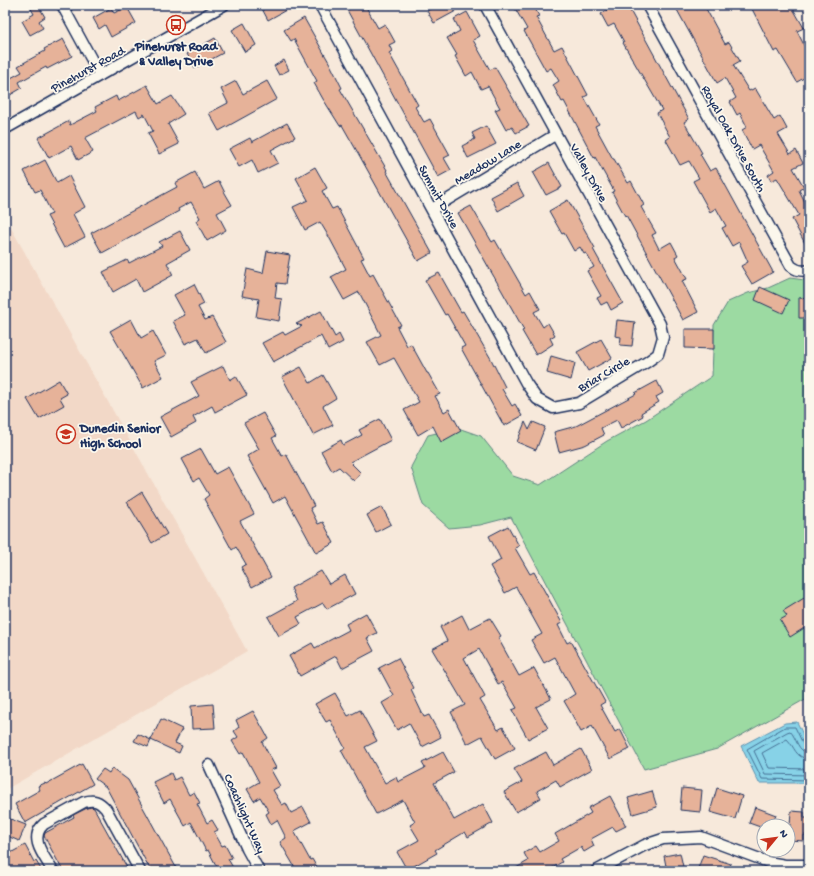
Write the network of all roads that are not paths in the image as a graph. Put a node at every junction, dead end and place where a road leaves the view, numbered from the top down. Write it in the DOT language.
graph roads {
  1 [pos="62,5"];
  2 [pos="202,5"];
  3 [pos="224,5"];
  4 [pos="320,5"];
  5 [pos="485,5"];
  6 [pos="647,5"];
  7 [pos="207,14"];
  8 [pos="100,75"];
  9 [pos="5,129"];
  10 [pos="555,135"];
  11 [pos="432,209"];
  12 [pos="809,270"];
  13 [pos="658,354"];
  14 [pos="537,399"];
  15 [pos="209,765"];
  16 [pos="809,865"];
  17 [pos="53,871"];
  18 [pos="140,871"];
  19 [pos="258,871"];
  20 [pos="596,871"];
  1 -- 8 [label="street"];
  2 -- 7 [label="street"];
  3 -- 7 [label="street, Pinehurst Road"];
  4 -- 11 [label="street, Summit Drive"];
  5 -- 10 [label="street, Valley Drive"];
  6 -- 12 [label="street, Royal Oak Drive South"];
  7 -- 8 [label="street, Pinehurst Road"];
  8 -- 9 [label="street, Pinehurst Road"];
  10 -- 11 [label="street, Meadow Lane"];
  10 -- 13 [label="street, Valley Drive"];
  11 -- 14 [label="street, Summit Drive"];
  13 -- 14 [label="street, Briar Circle"];
  15 -- 19 [label="street, Coachlight Way"];
  16 -- 20 [label="street"];
  17 -- 18 [label="street"];
}
